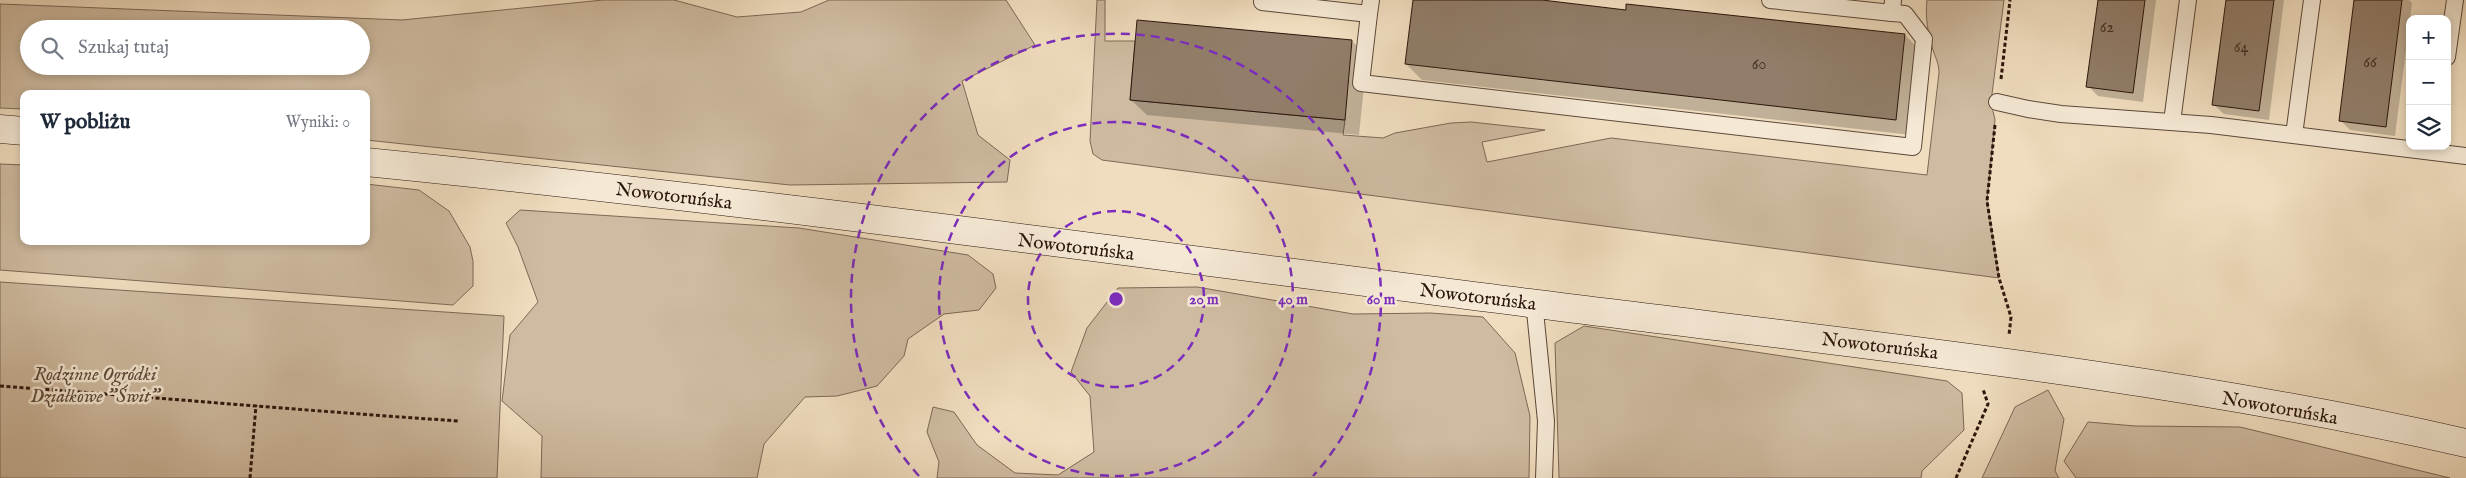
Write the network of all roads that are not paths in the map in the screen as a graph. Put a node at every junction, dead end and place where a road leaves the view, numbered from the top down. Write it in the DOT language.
graph roads {
  1 [pos="1770,0"];
  2 [pos="2188,0"];
  3 [pos="2312,0"];
  4 [pos="2455,0"];
  5 [pos="1262,2"];
  6 [pos="1370,7"];
  7 [pos="1892,7"];
  8 [pos="2451,28"];
  9 [pos="1997,102"];
  10 [pos="2172,122"];
  11 [pos="0,129"];
  12 [pos="20,130"];
  13 [pos="2294,135"];
  14 [pos="2466,156"];
  15 [pos="370,162"];
  16 [pos="1537,304"];
  17 [pos="2466,443"];
  18 [pos="1544,478"];
  1 -- 7 [label="lane"];
  2 -- 10 [label="lane"];
  3 -- 13 [label="lane"];
  4 -- 8 [label="lane"];
  5 -- 6 [label="lane"];
  6 -- 7 [label="lane"];
  9 -- 10 [label="lane"];
  10 -- 13 [label="lane"];
  11 -- 12 [label="main road"];
  13 -- 14 [label="lane"];
  15 -- 16 [label="main road, Nowotoruńska"];
  16 -- 17 [label="main road, Nowotoruńska"];
  16 -- 18 [label="lane"];
}
